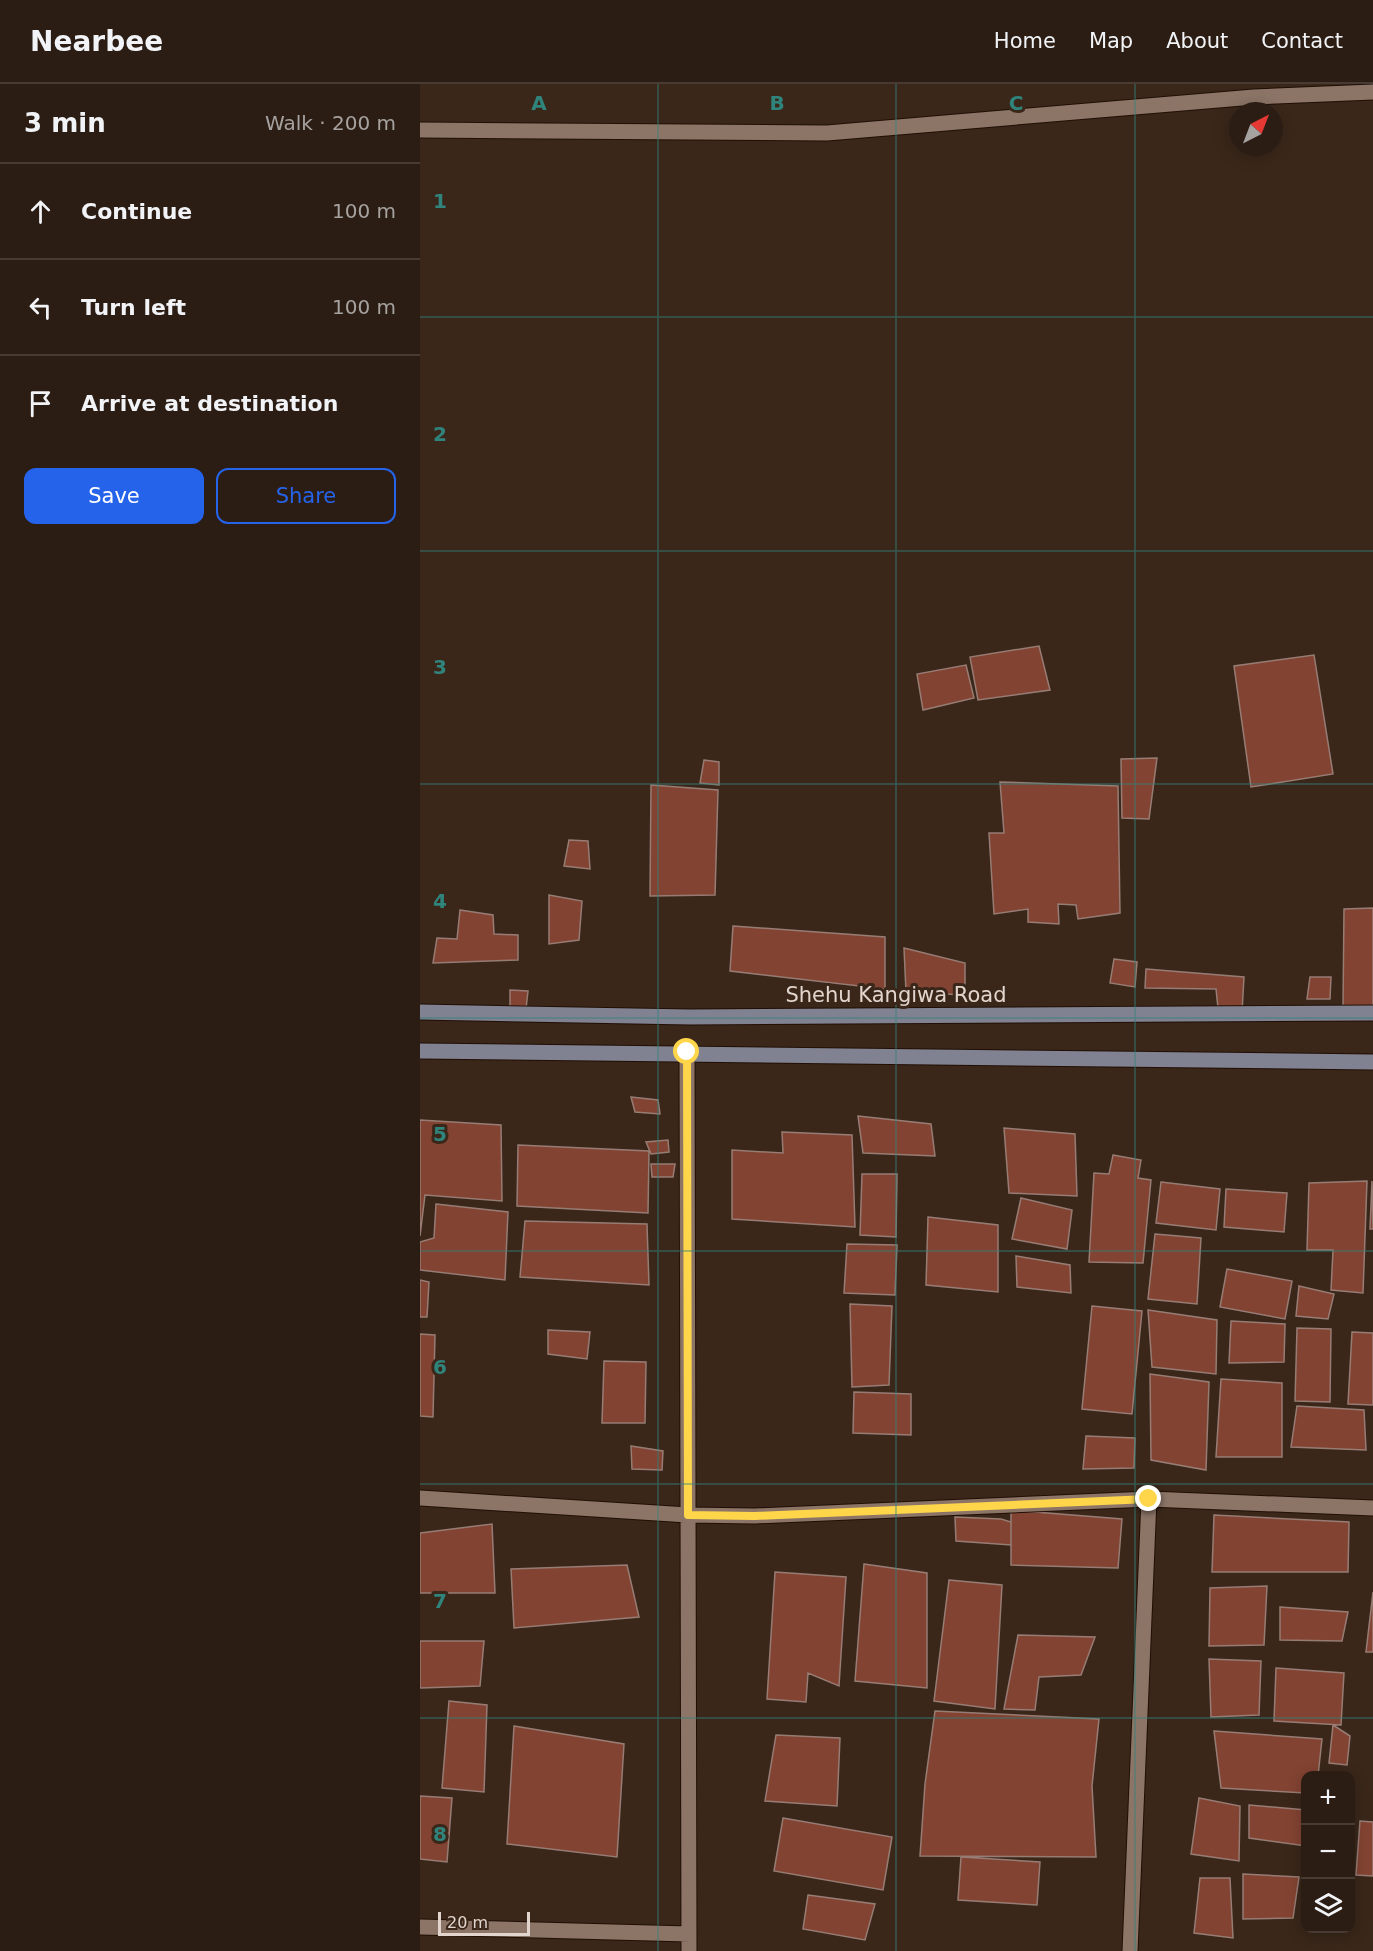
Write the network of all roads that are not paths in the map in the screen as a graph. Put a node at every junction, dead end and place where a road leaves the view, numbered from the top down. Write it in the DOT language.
graph roads {
  1 [pos="1373,92"];
  2 [pos="420,130"];
  3 [pos="420,1012"];
  4 [pos="1373,1013"];
  5 [pos="420,1051"];
  6 [pos="687,1052"];
  7 [pos="1373,1062"];
  8 [pos="420,1498"];
  9 [pos="1149,1499"];
  10 [pos="1373,1508"];
  11 [pos="688,1515"];
  12 [pos="420,1927"];
  13 [pos="689,1934"];
  14 [pos="689,1951"];
  15 [pos="1130,1951"];
  1 -- 2 [label="street"];
  3 -- 4 [label="main road, Shehu Kangiwa Road"];
  5 -- 6 [label="main road"];
  6 -- 7 [label="main road"];
  6 -- 11 [label="street"];
  8 -- 11 [label="street"];
  9 -- 10 [label="street"];
  9 -- 11 [label="street"];
  9 -- 15 [label="street"];
  11 -- 13 [label="street"];
  12 -- 13 [label="street"];
  13 -- 14 [label="street"];
}
